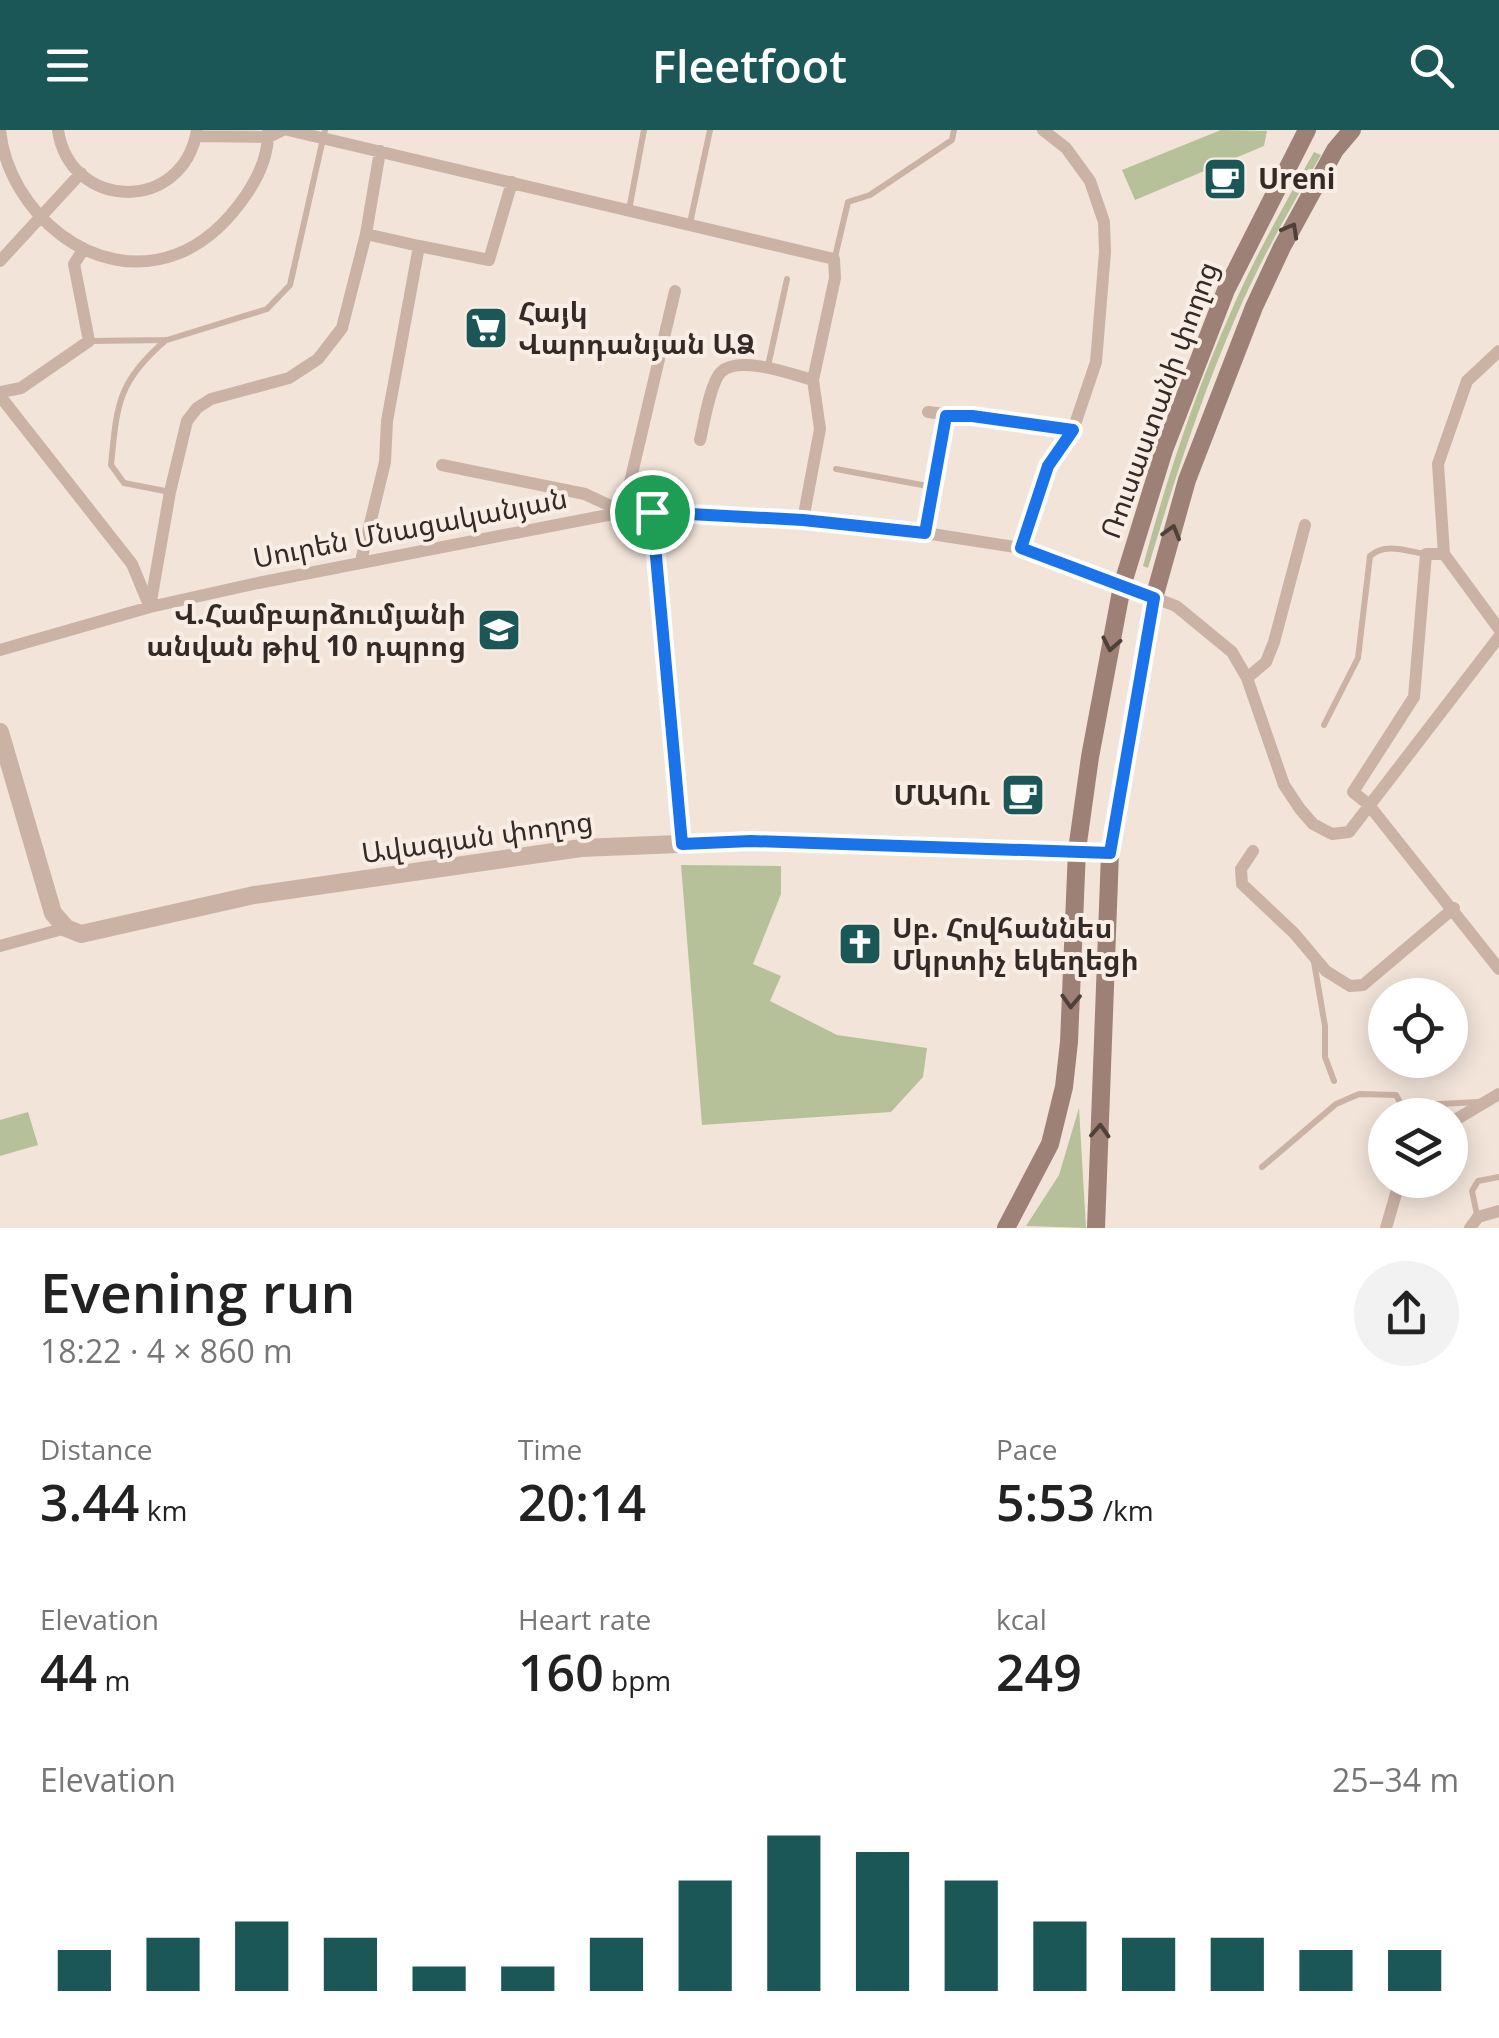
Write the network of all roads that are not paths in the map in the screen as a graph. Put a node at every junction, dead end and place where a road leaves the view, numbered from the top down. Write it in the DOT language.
graph roads {
  1 [pos="0,130"];
  2 [pos="58,130"];
  3 [pos="286,130"];
  4 [pos="644,130"];
  5 [pos="710,130"];
  6 [pos="954,130"];
  7 [pos="1042,130"];
  8 [pos="1307,130"];
  9 [pos="1352,130"];
  10 [pos="197,133"];
  11 [pos="268,133"];
  12 [pos="324,134"];
  13 [pos="380,151"];
  14 [pos="81,173"];
  15 [pos="512,182"];
  16 [pos="629,210"];
  17 [pos="40,219"];
  18 [pos="690,224"];
  19 [pos="366,234"];
  20 [pos="419,246"];
  21 [pos="83,250"];
  22 [pos="834,259"];
  23 [pos="0,261"];
  24 [pos="787,279"];
  25 [pos="676,291"];
  26 [pos="167,340"];
  27 [pos="89,341"];
  28 [pos="1499,351"];
  29 [pos="768,368"];
  30 [pos="813,380"];
  31 [pos="0,394"];
  32 [pos="928,412"];
  33 [pos="946,416"];
  34 [pos="1073,430"];
  35 [pos="700,440"];
  36 [pos="442,464"];
  37 [pos="836,468"];
  38 [pos="934,487"];
  39 [pos="170,492"];
  40 [pos="623,512"];
  41 [pos="652,512"];
  42 [pos="803,520"];
  43 [pos="1305,526"];
  44 [pos="925,533"];
  45 [pos="1021,548"];
  46 [pos="1426,554"];
  47 [pos="1444,554"];
  48 [pos="361,561"];
  49 [pos="1122,586"];
  50 [pos="1154,598"];
  51 [pos="150,607"];
  52 [pos="1499,633"];
  53 [pos="0,650"];
  54 [pos="1247,678"];
  55 [pos="1324,725"];
  56 [pos="0,732"];
  57 [pos="1368,804"];
  58 [pos="682,844"];
  59 [pos="1077,850"];
  60 [pos="1253,852"];
  61 [pos="1110,853"];
  62 [pos="1454,908"];
  63 [pos="66,928"];
  64 [pos="0,946"];
  65 [pos="1314,956"];
  66 [pos="1499,969"];
  67 [pos="1334,1081"];
  68 [pos="1496,1100"];
  69 [pos="1468,1114"];
  70 [pos="1262,1167"];
  71 [pos="1499,1177"];
  72 [pos="1395,1198"];
  73 [pos="1499,1211"];
  74 [pos="1474,1222"];
  75 [pos="1006,1228"];
  76 [pos="1096,1228"];
  77 [pos="1386,1228"];
  1 -- 17 [label="street"];
  2 -- 14 [label="street"];
  3 -- 11 [label="street"];
  3 -- 12 [label="street"];
  4 -- 16 [label="lane"];
  5 -- 18 [label="lane"];
  6 -- 22 [label="lane"];
  7 -- 34 [label="street"];
  8 -- 49 [label="main road, Ռուսաստանի փողոց"];
  50 -- 9 [label="main road, Ռուսաստանի փողոց, one-way"];
  10 -- 11 [label="street"];
  10 -- 14 [label="street"];
  11 -- 21 [label="street"];
  12 -- 13 [label="street"];
  12 -- 26 [label="lane"];
  13 -- 15 [label="street"];
  13 -- 19 [label="street"];
  14 -- 17 [label="street"];
  15 -- 16 [label="street"];
  15 -- 20 [label="street"];
  16 -- 18 [label="street"];
  17 -- 21 [label="street"];
  17 -- 23 [label="street"];
  18 -- 22 [label="street"];
  19 -- 20 [label="street"];
  19 -- 39 [label="street"];
  20 -- 48 [label="street"];
  21 -- 27 [label="street"];
  22 -- 30 [label="street"];
  24 -- 29 [label="lane"];
  25 -- 40 [label="street"];
  26 -- 27 [label="lane"];
  26 -- 39 [label="lane"];
  27 -- 31 [label="street"];
  28 -- 47 [label="street"];
  29 -- 30 [label="street"];
  29 -- 35 [label="street"];
  30 -- 42 [label="street"];
  31 -- 51 [label="street"];
  32 -- 33 [label="street"];
  33 -- 34 [label="street"];
  33 -- 38 [label="street"];
  34 -- 45 [label="street"];
  36 -- 40 [label="street"];
  37 -- 38 [label="lane"];
  38 -- 44 [label="street"];
  39 -- 51 [label="street"];
  40 -- 41 [label="street, Սուրեն Մնացականյան"];
  40 -- 48 [label="street, Սուրեն Մնացականյան"];
  41 -- 42 [label="street, Սուրեն Մնացականյան"];
  41 -- 58 [label="street"];
  42 -- 44 [label="street, Սուրեն Մնացականյան"];
  43 -- 54 [label="street"];
  44 -- 45 [label="street, Սուրեն Մնացականյան"];
  45 -- 49 [label="street, Սուրեն Մնացականյան"];
  46 -- 47 [label="street"];
  46 -- 55 [label="lane"];
  46 -- 57 [label="street"];
  47 -- 52 [label="street"];
  48 -- 51 [label="street, Սուրեն Մնացականյան"];
  49 -- 50 [label="street, Սուրեն Մնացականյան"];
  49 -- 59 [label="main road, Ռուսաստանի փողոց, one-way"];
  50 -- 54 [label="street, Սուրեն Մնացականյան"];
  50 -- 61 [label="main road, Ռուսաստանի փողոց"];
  51 -- 53 [label="street, Սուրեն Մնացականյան"];
  52 -- 57 [label="street, Սուրեն Մնացականյան"];
  54 -- 57 [label="street, Սուրեն Մնացականյան"];
  56 -- 63 [label="street"];
  57 -- 62 [label="street"];
  58 -- 59 [label="street, Ավագյան փողոց"];
  58 -- 63 [label="street, Ավագյան փողոց"];
  59 -- 61 [label="street, Ավագյան փողոց"];
  59 -- 75 [label="main road, Ռուսաստանի փողոց, one-way"];
  60 -- 65 [label="street"];
  76 -- 61 [label="main road, Ռուսաստանի փողոց, one-way"];
  62 -- 65 [label="street"];
  62 -- 66 [label="street"];
  63 -- 64 [label="street"];
  65 -- 67 [label="lane"];
  68 -- 69 [label="street"];
  68 -- 70 [label="lane"];
  71 -- 74 [label="lane"];
  72 -- 77 [label="street"];
  73 -- 74 [label="street"];
}
